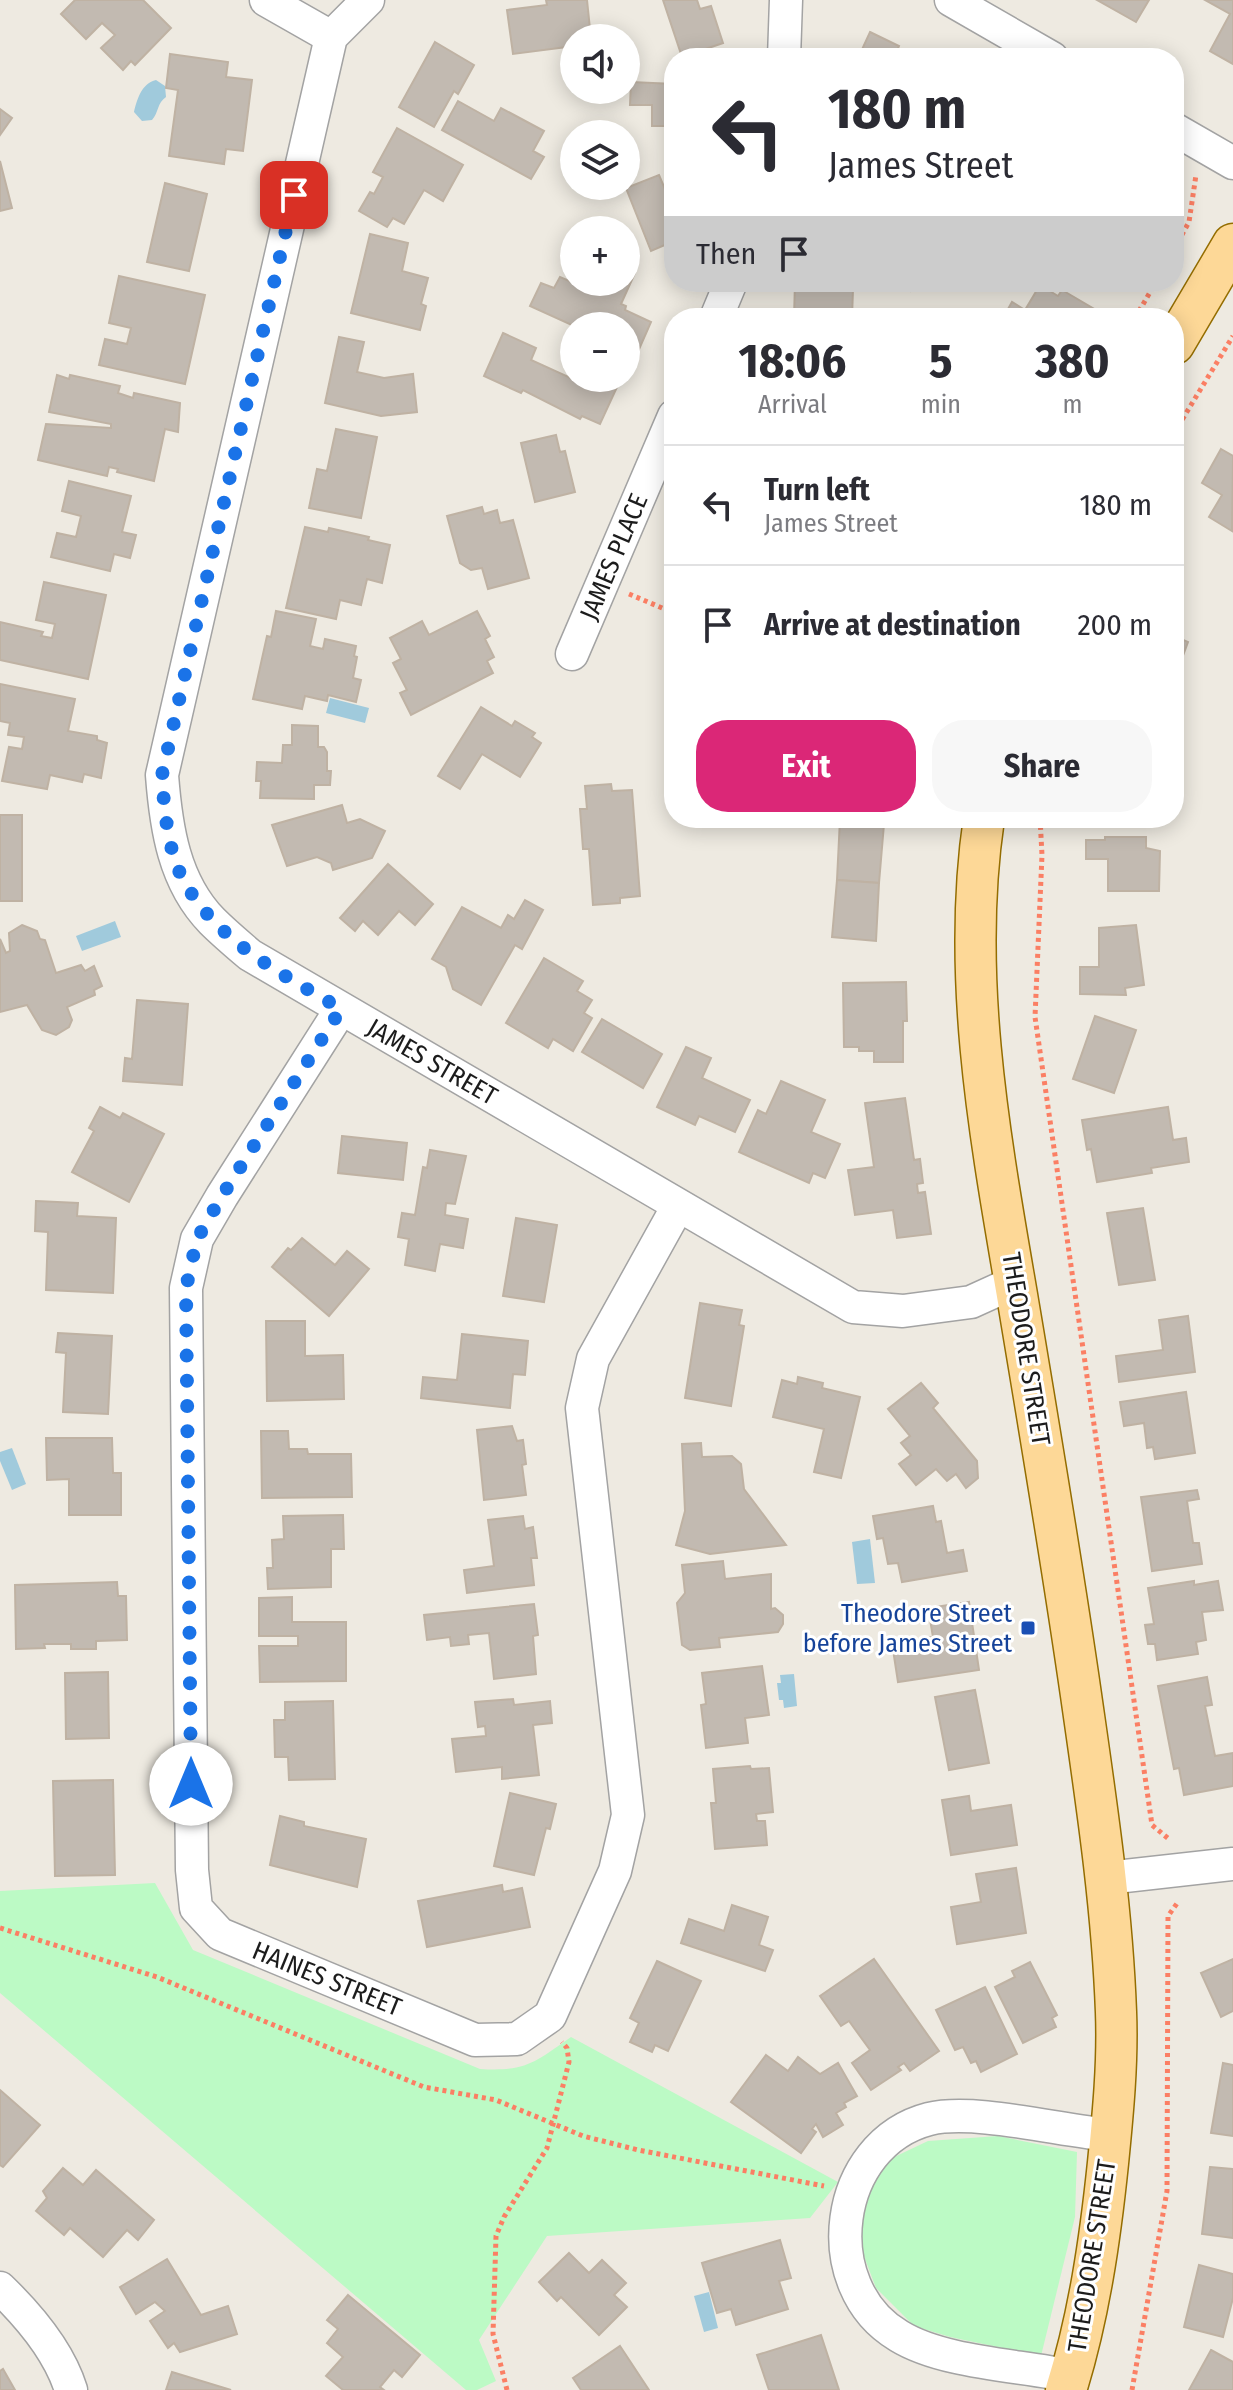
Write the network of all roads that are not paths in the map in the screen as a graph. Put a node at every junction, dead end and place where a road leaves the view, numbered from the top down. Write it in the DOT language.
graph roads {
  1 [pos="266,0"];
  2 [pos="368,0"];
  3 [pos="786,0"];
  4 [pos="951,0"];
  5 [pos="995,12"];
  6 [pos="331,37"];
  7 [pos="784,48"];
  8 [pos="1040,48"];
  9 [pos="1184,137"];
  10 [pos="1217,164"];
  11 [pos="1230,256"];
  12 [pos="1184,328"];
  13 [pos="664,439"];
  14 [pos="572,654"];
  15 [pos="982,828"];
  16 [pos="341,1009"];
  17 [pos="678,1206"];
  18 [pos="1015,1282"];
  19 [pos="1233,1864"];
  20 [pos="1107,1878"];
  21 [pos="1123,2136"];
  22 [pos="0,2288"];
  23 [pos="1092,2386"];
  24 [pos="71,2390"];
  1 -- 6 [label="street"];
  2 -- 6 [label="street"];
  3 -- 7 [label="street"];
  4 -- 5 [label="street"];
  5 -- 8 [label="street"];
  6 -- 16 [label="street, JAMES STREET"];
  9 -- 10 [label="street"];
  11 -- 12 [label="main road"];
  13 -- 14 [label="street, JAMES PLACE"];
  15 -- 18 [label="main road, THEODORE STREET"];
  16 -- 17 [label="street, JAMES STREET"];
  16 -- 17 [label="street, HAINES STREET"];
  17 -- 18 [label="street, JAMES STREET"];
  18 -- 20 [label="main road, THEODORE STREET"];
  19 -- 20 [label="street"];
  20 -- 21 [label="main road, THEODORE STREET"];
  21 -- 23 [label="main road, THEODORE STREET"];
  21 -- 23 [label="street, THEODORE STREET"];
  22 -- 24 [label="street"];
}
